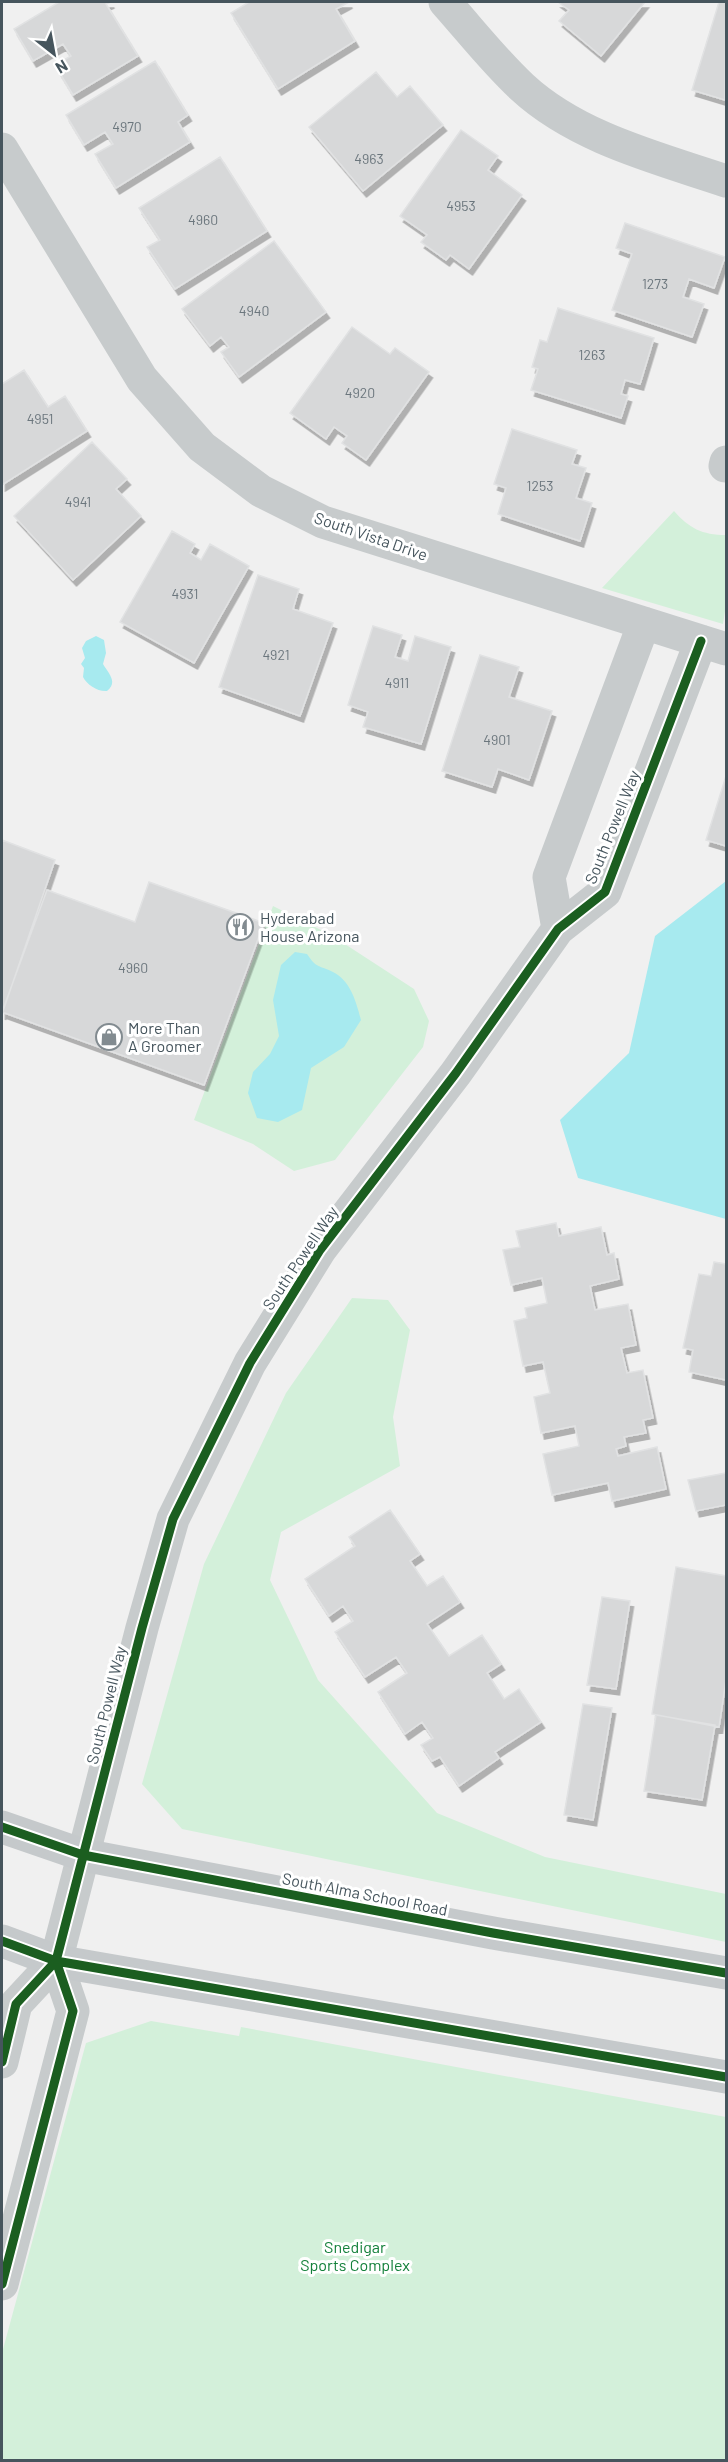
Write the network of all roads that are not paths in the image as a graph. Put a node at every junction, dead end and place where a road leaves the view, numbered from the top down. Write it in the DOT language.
graph roads {
  1 [pos="445,2"];
  2 [pos="2,149"];
  3 [pos="726,181"];
  4 [pos="644,624"];
  5 [pos="714,645"];
  6 [pos="558,929"];
  7 [pos="2,1827"];
  8 [pos="83,1855"];
  9 [pos="2,1941"];
  10 [pos="56,1961"];
  11 [pos="726,1973"];
  12 [pos="2,2062"];
  13 [pos="726,2077"];
  14 [pos="2,2284"];
  1 -- 3 [label="street"];
  2 -- 4 [label="street, South Vista Drive"];
  4 -- 5 [label="street, South Vista Drive"];
  4 -- 6 [label="street"];
  5 -- 6 [label="street, South Powell Way"];
  6 -- 8 [label="street, South Powell Way"];
  7 -- 8 [label="main road, South Alma School Road"];
  8 -- 10 [label="street, South Powell Way"];
  8 -- 11 [label="main road, South Alma School Road"];
  9 -- 10 [label="main road"];
  10 -- 12 [label="street"];
  10 -- 13 [label="main road"];
  10 -- 14 [label="street"];
}
